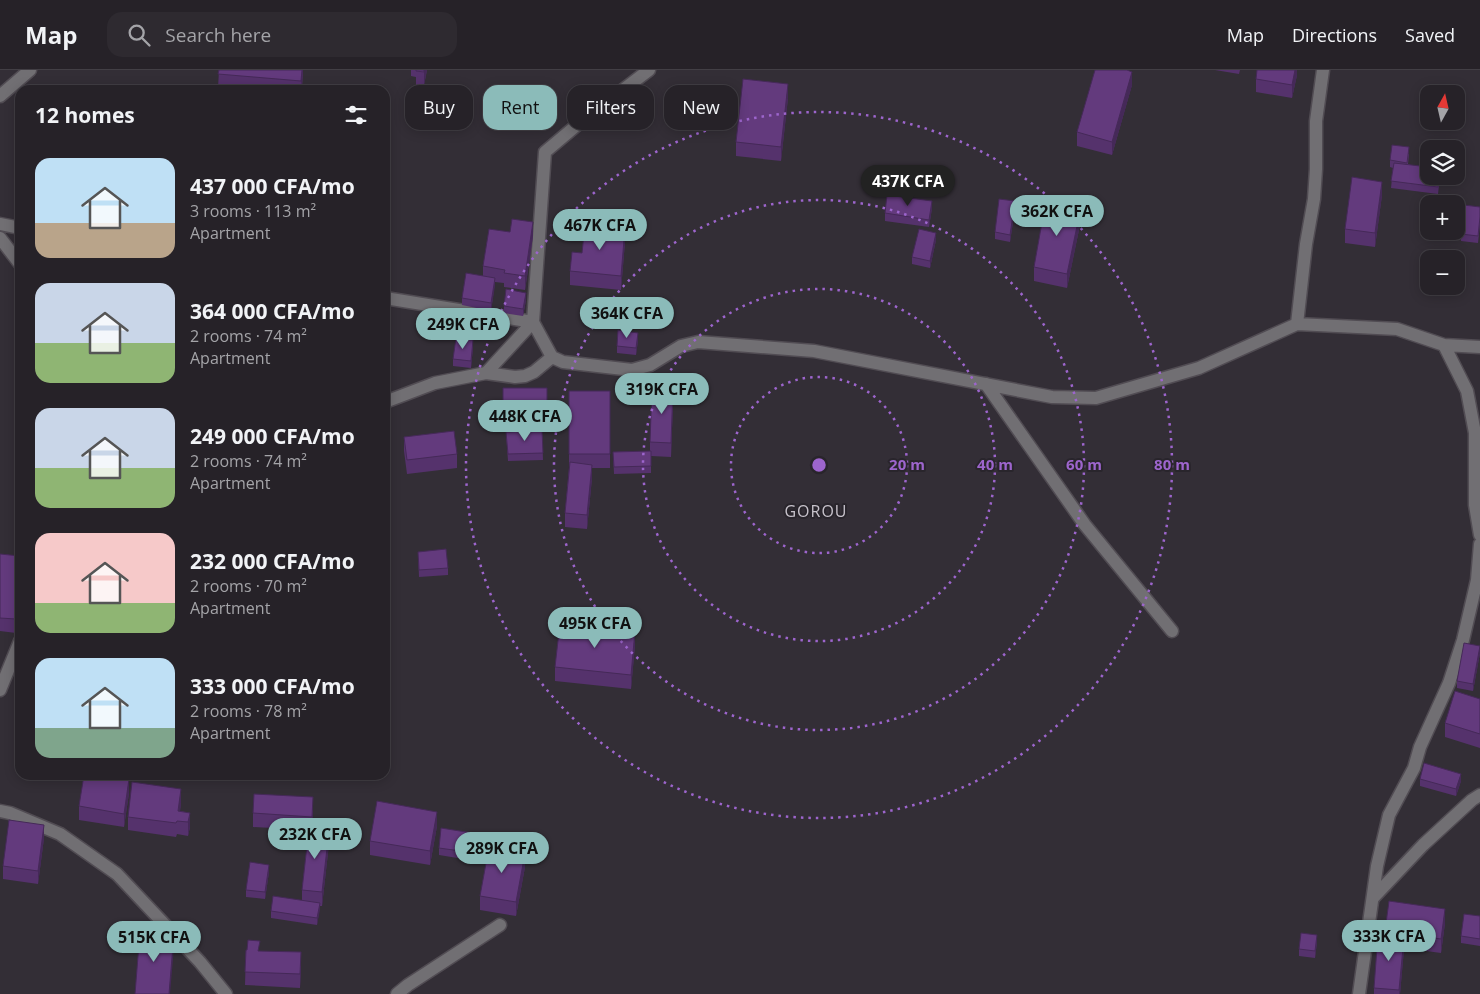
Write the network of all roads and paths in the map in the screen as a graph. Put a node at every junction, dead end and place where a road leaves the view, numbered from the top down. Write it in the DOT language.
graph roads {
  1 [pos="30,70"];
  2 [pos="649,70"];
  3 [pos="1323,70"];
  4 [pos="0,96"];
  5 [pos="0,224"];
  6 [pos="15,227"];
  7 [pos="0,238"];
  8 [pos="15,258"];
  9 [pos="390,299"];
  10 [pos="532,322"];
  11 [pos="1297,324"];
  12 [pos="1444,345"];
  13 [pos="1480,347"];
  14 [pos="552,356"];
  15 [pos="486,373"];
  16 [pos="986,384"];
  17 [pos="390,400"];
  18 [pos="1480,535"];
  19 [pos="1480,544"];
  20 [pos="1172,631"];
  21 [pos="15,654"];
  22 [pos="0,690"];
  23 [pos="1480,795"];
  24 [pos="0,811"];
  25 [pos="1373,898"];
  26 [pos="500,925"];
  27 [pos="226,994"];
  28 [pos="397,994"];
  29 [pos="1359,994"];
  1 -- 4 [label="street"];
  2 -- 10 [label="street"];
  3 -- 11 [label="street"];
  5 -- 6 [label="street"];
  7 -- 8 [label="street"];
  9 -- 10 [label="street"];
  10 -- 14 [label="street"];
  10 -- 15 [label="street"];
  11 -- 12 [label="street"];
  11 -- 16 [label="street"];
  12 -- 13 [label="street"];
  12 -- 18 [label="street"];
  14 -- 15 [label="street"];
  14 -- 16 [label="street"];
  15 -- 17 [label="street"];
  16 -- 20 [label="street"];
  19 -- 25 [label="street"];
  21 -- 22 [label="street"];
  23 -- 25 [label="street"];
  24 -- 27 [label="street"];
  25 -- 29 [label="street"];
  26 -- 28 [label="street"];
}
